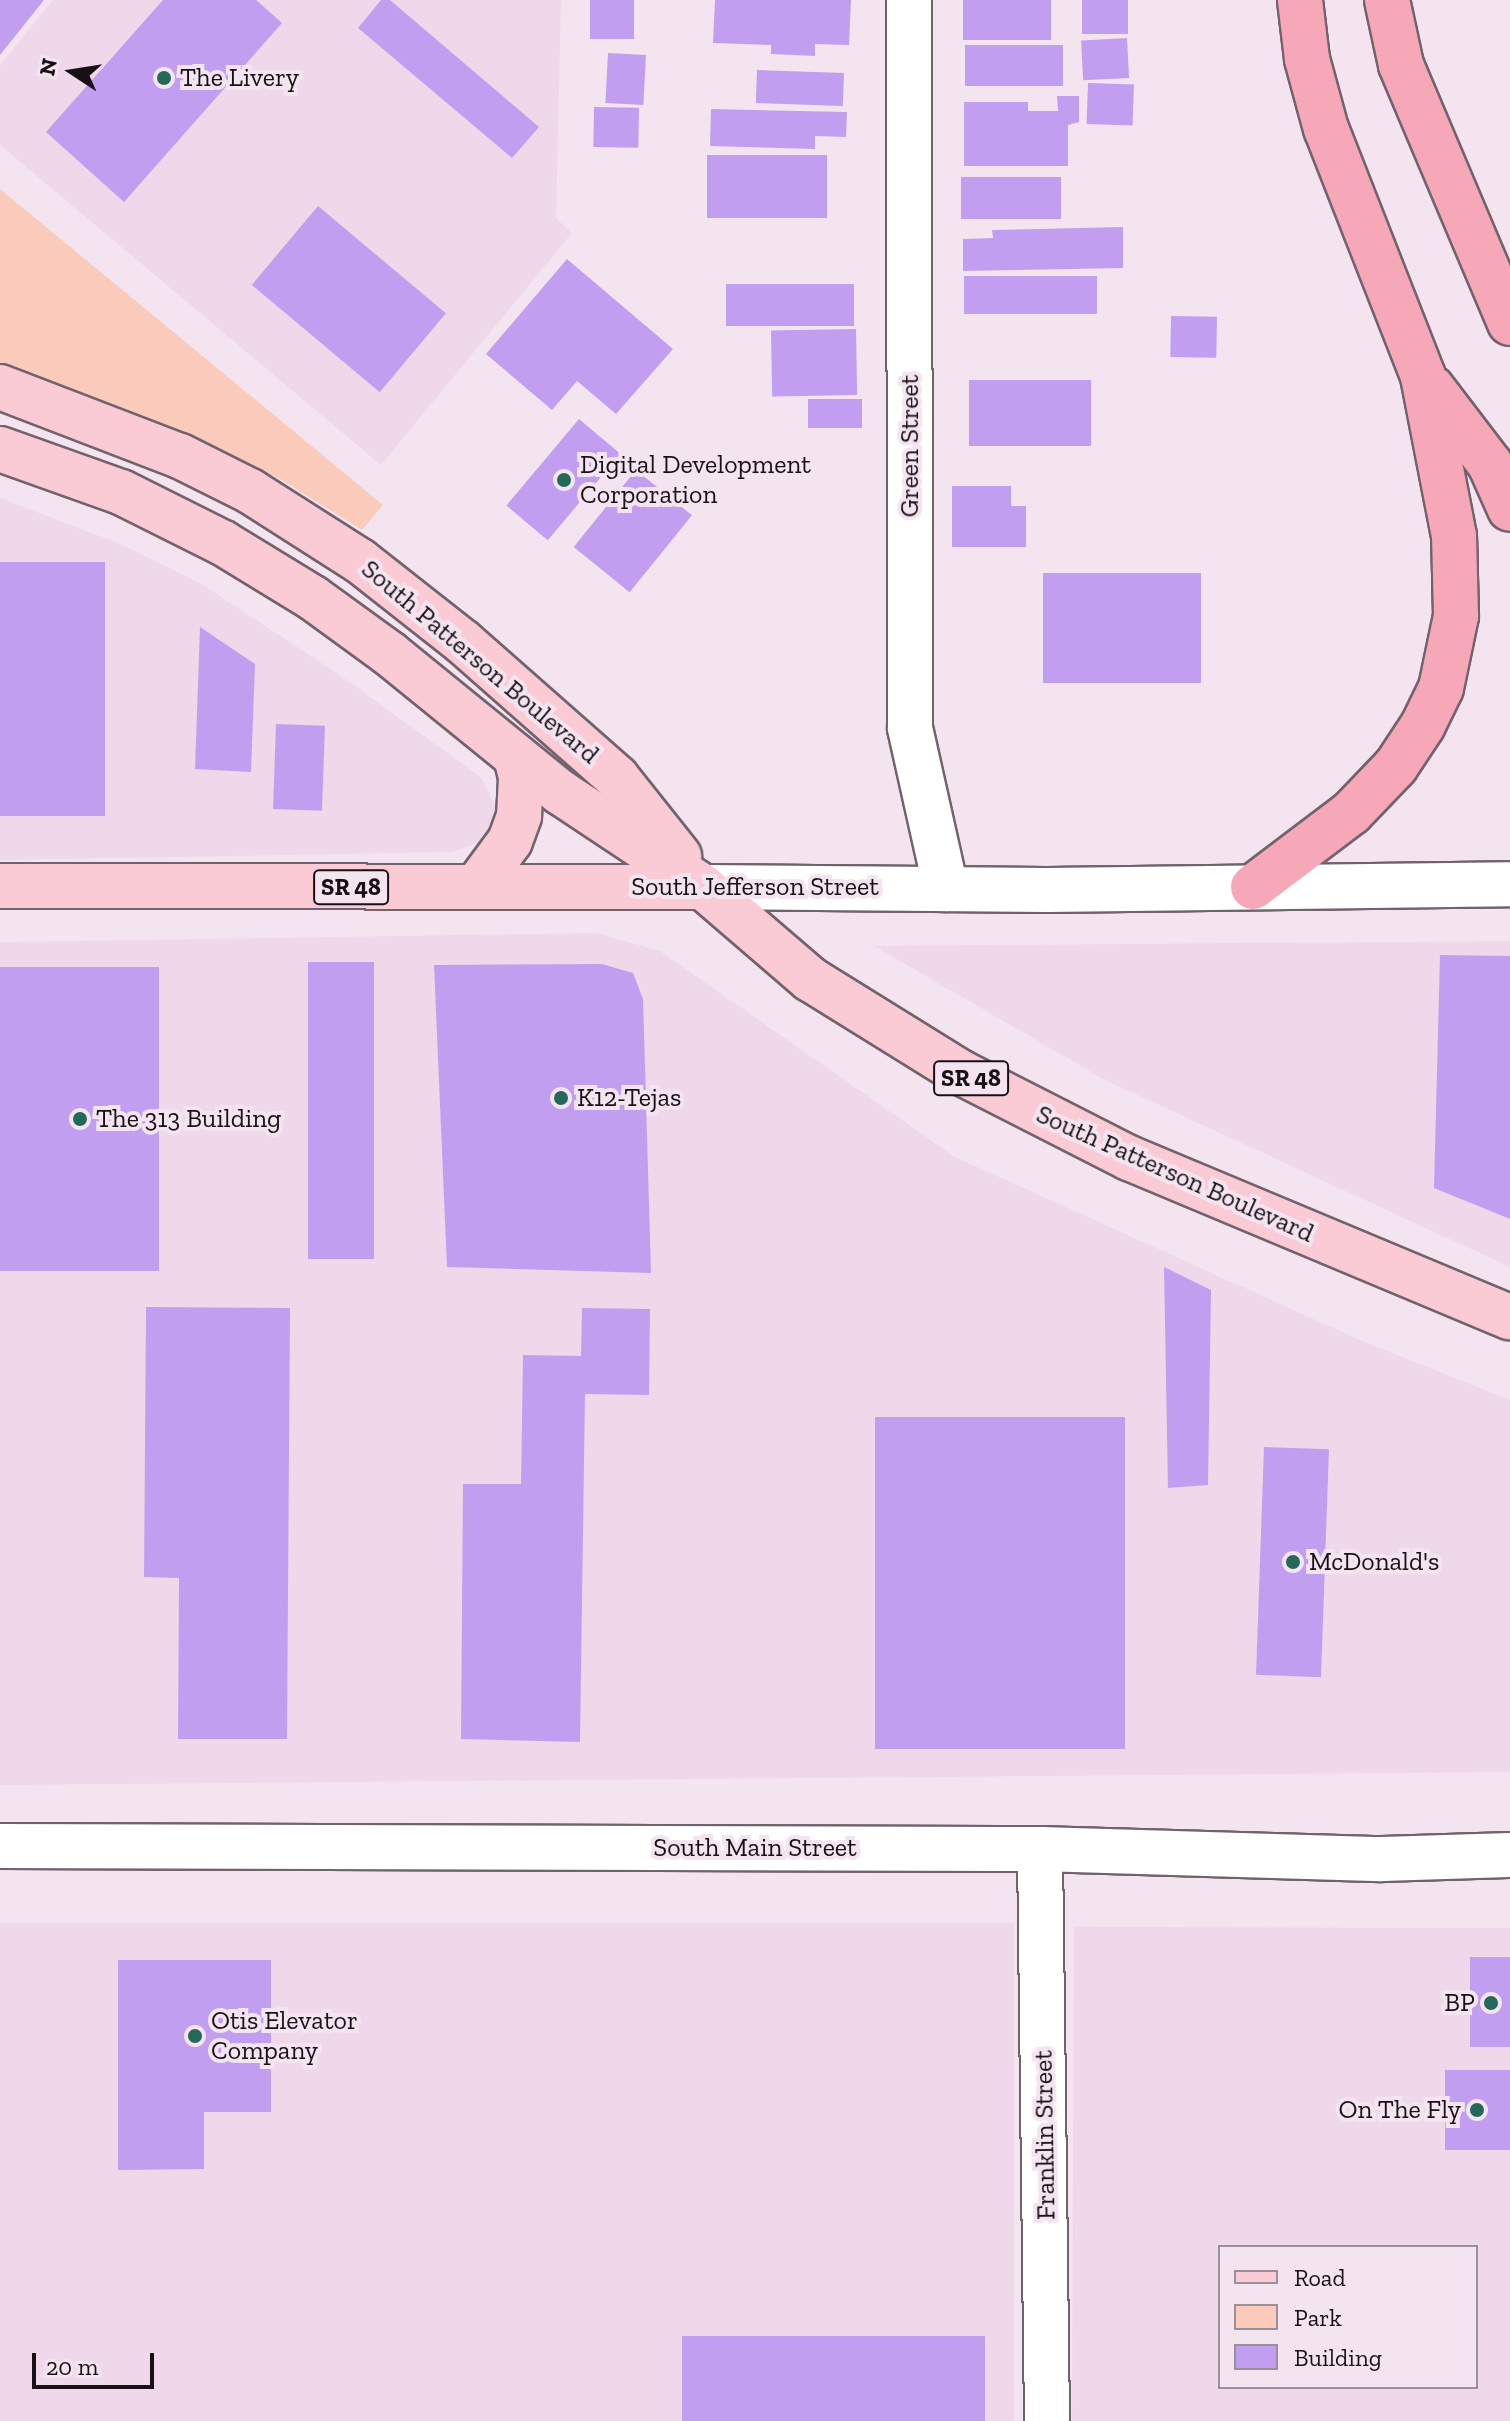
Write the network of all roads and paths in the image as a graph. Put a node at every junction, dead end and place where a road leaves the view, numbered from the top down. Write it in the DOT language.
graph roads {
  1 [pos="909,0"];
  2 [pos="1300,0"];
  3 [pos="1387,0"];
  4 [pos="1510,323"];
  5 [pos="1423,376"];
  6 [pos="0,387"];
  7 [pos="0,449"];
  8 [pos="1510,509"];
  9 [pos="516,757"];
  10 [pos="1510,884"];
  11 [pos="0,886"];
  12 [pos="476,887"];
  13 [pos="703,887"];
  14 [pos="1253,887"];
  15 [pos="946,889"];
  16 [pos="1510,1317"];
  17 [pos="0,1846"];
  18 [pos="1040,1849"];
  19 [pos="1510,1855"];
  20 [pos="1047,2421"];
  1 -- 15 [label="street, Green Street"];
  2 -- 5 [label="highway"];
  3 -- 4 [label="highway"];
  5 -- 8 [label="highway"];
  5 -- 14 [label="highway"];
  6 -- 13 [label="main road, South Patterson Boulevard"];
  7 -- 9 [label="main road, South Patterson Boulevard"];
  9 -- 12 [label="main road"];
  9 -- 13 [label="main road, South Patterson Boulevard"];
  10 -- 14 [label="street, South Jefferson Street"];
  11 -- 12 [label="main road, South Jefferson Street / SR 48"];
  12 -- 13 [label="main road, South Jefferson Street / SR 48"];
  13 -- 15 [label="street, South Jefferson Street"];
  13 -- 16 [label="main road, South Patterson Boulevard / SR 48"];
  14 -- 15 [label="street, South Jefferson Street"];
  17 -- 18 [label="street, South Main Street"];
  18 -- 19 [label="street, South Main Street"];
  18 -- 20 [label="street, Franklin Street"];
}
